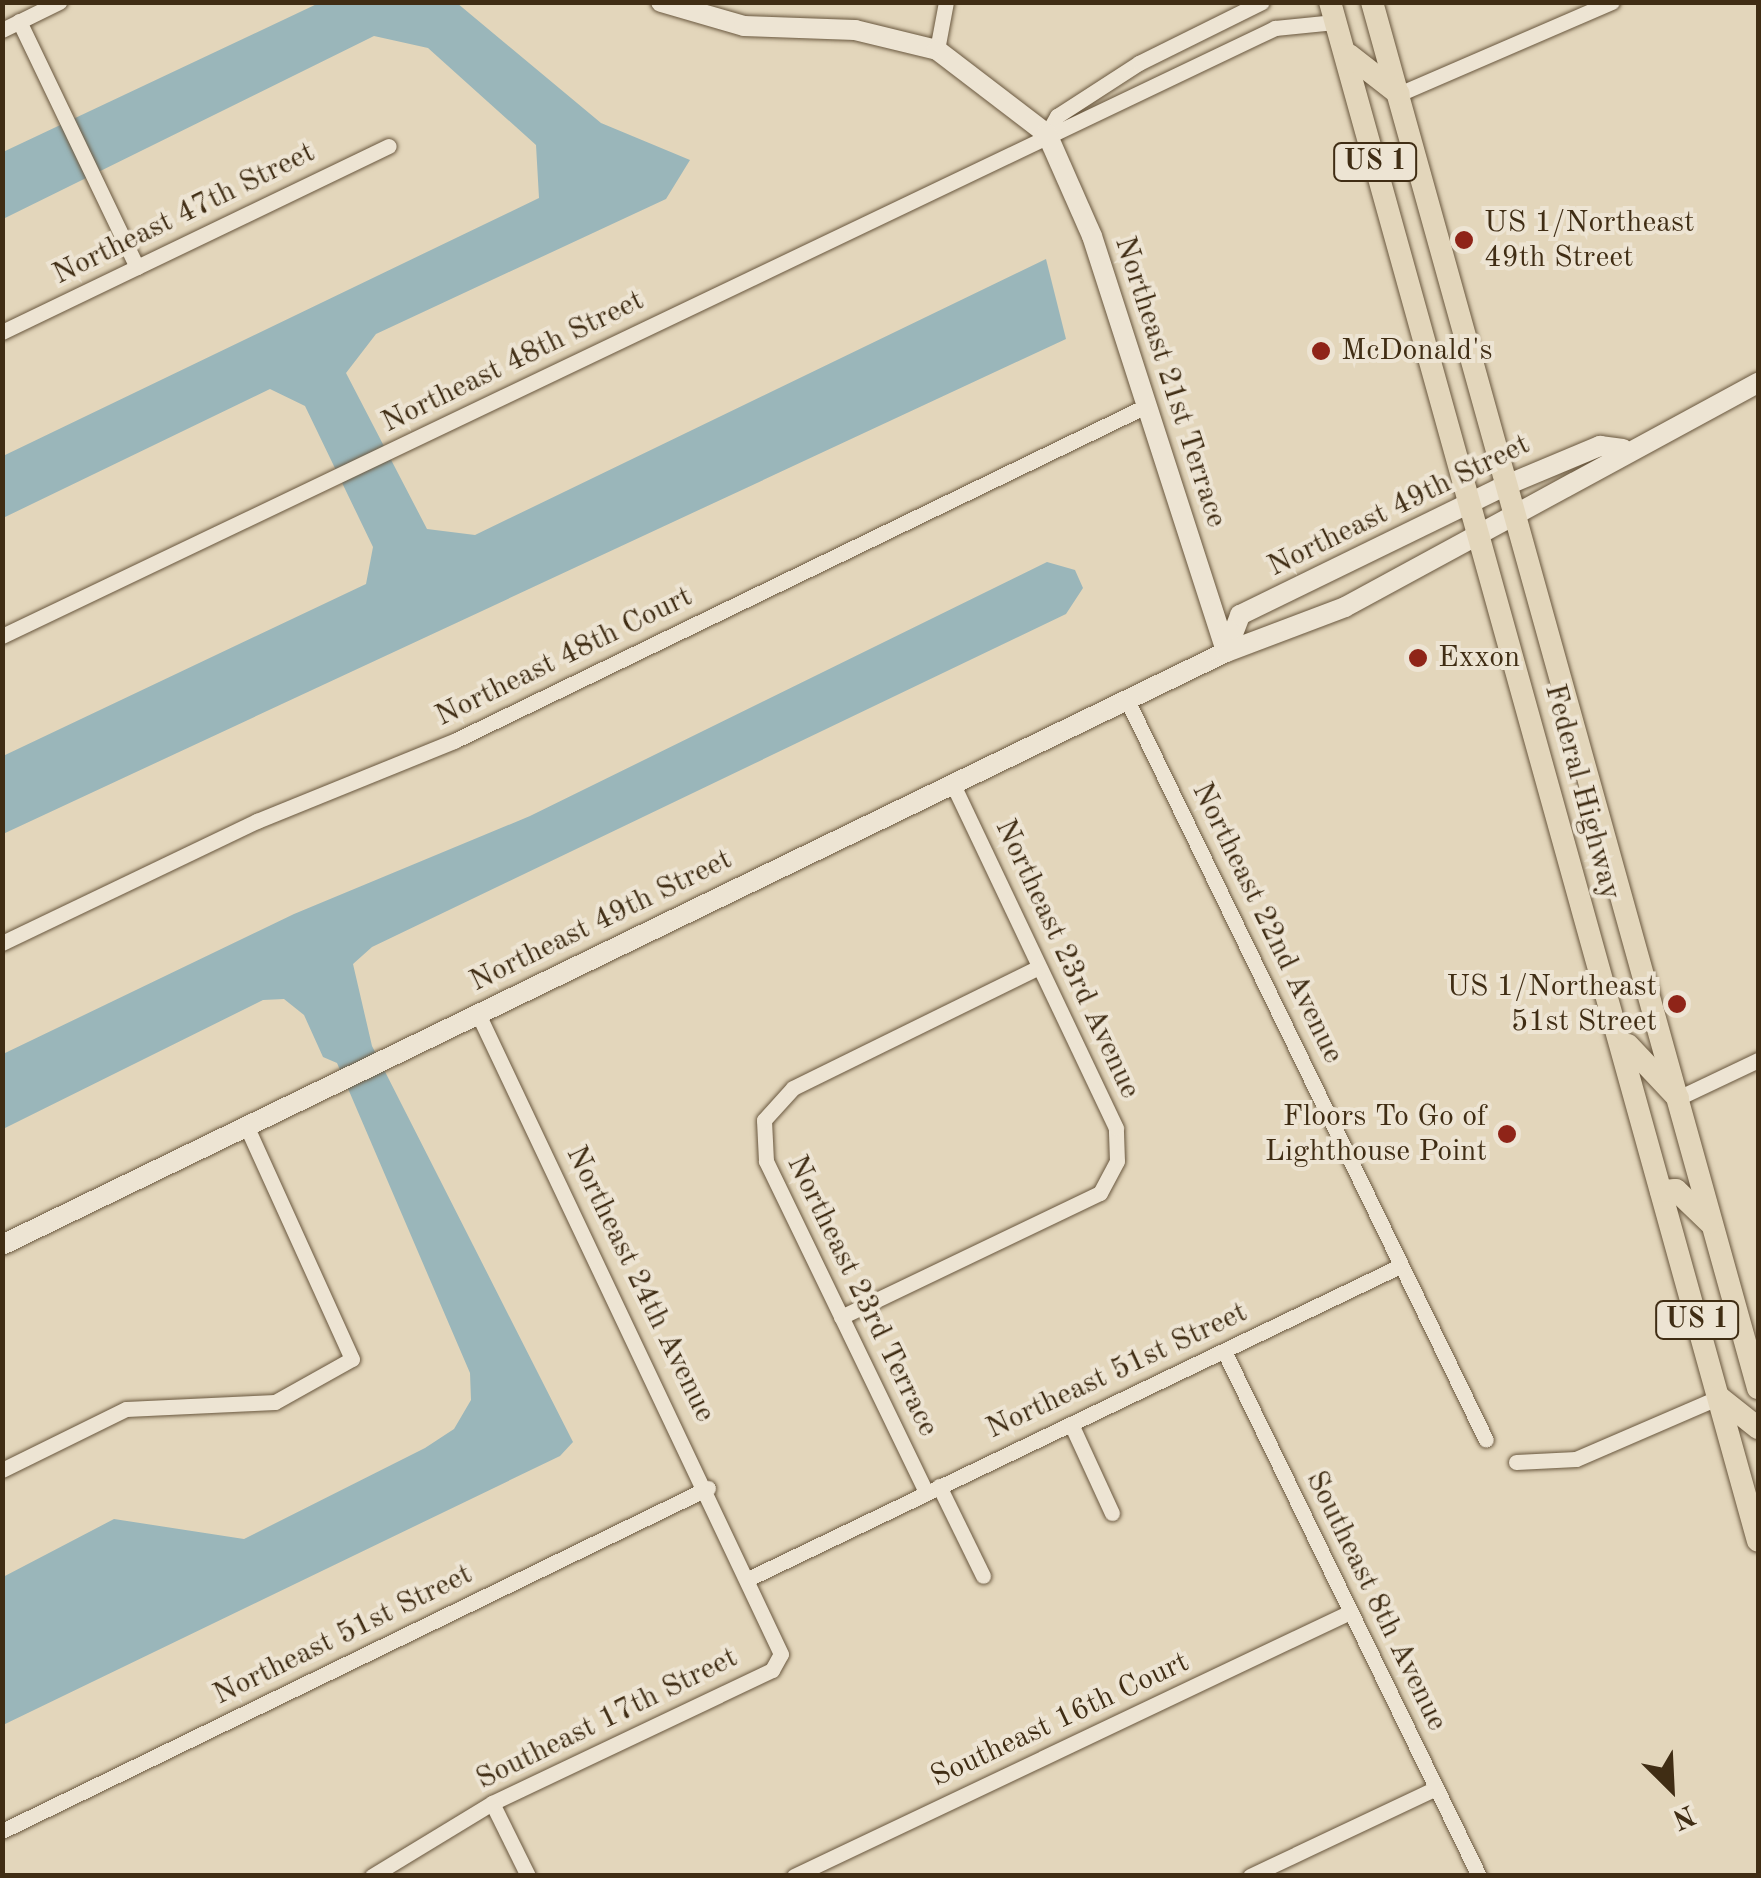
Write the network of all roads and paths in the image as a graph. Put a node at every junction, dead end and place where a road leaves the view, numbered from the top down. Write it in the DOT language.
graph roads {
  1 [pos="58,2"];
  2 [pos="661,2"];
  3 [pos="946,2"];
  4 [pos="1262,2"];
  5 [pos="1372,2"];
  6 [pos="1612,2"];
  7 [pos="1332,12"];
  8 [pos="20,22"];
  9 [pos="2,30"];
  10 [pos="1344,49"];
  11 [pos="937,50"];
  12 [pos="1399,94"];
  13 [pos="1047,134"];
  14 [pos="390,146"];
  15 [pos="137,267"];
  16 [pos="2,332"];
  17 [pos="1758,383"];
  18 [pos="1144,407"];
  19 [pos="1622,449"];
  20 [pos="1508,484"];
  21 [pos="1471,502"];
  22 [pos="1516,511"];
  23 [pos="1480,532"];
  24 [pos="2,636"];
  25 [pos="1226,652"];
  26 [pos="1127,700"];
  27 [pos="954,784"];
  28 [pos="2,943"];
  29 [pos="1039,967"];
  30 [pos="478,1014"];
  31 [pos="1617,1030"];
  32 [pos="1758,1060"];
  33 [pos="1678,1098"];
  34 [pos="247,1128"];
  35 [pos="1662,1191"];
  36 [pos="1715,1230"];
  37 [pos="2,1245"];
  38 [pos="1398,1267"];
  39 [pos="841,1317"];
  40 [pos="1224,1351"];
  41 [pos="1758,1388"];
  42 [pos="1719,1397"];
  43 [pos="1071,1424"];
  44 [pos="1758,1428"];
  45 [pos="1486,1440"];
  46 [pos="1516,1462"];
  47 [pos="2,1470"];
  48 [pos="708,1488"];
  49 [pos="932,1489"];
  50 [pos="1112,1513"];
  51 [pos="1758,1541"];
  52 [pos="982,1576"];
  53 [pos="752,1577"];
  54 [pos="1350,1612"];
  55 [pos="1436,1788"];
  56 [pos="492,1802"];
  57 [pos="2,1831"];
  58 [pos="372,1876"];
  59 [pos="528,1876"];
  60 [pos="794,1876"];
  61 [pos="1250,1876"];
  62 [pos="1478,1876"];
  1 -- 8 [label="street"];
  2 -- 11 [label="street"];
  3 -- 11 [label="street"];
  4 -- 13 [label="street, Northeast 48th Street"];
  5 -- 12 [label="main road, Federal Highway / US 1"];
  6 -- 12 [label="street"];
  7 -- 10 [label="main road, Federal Highway / US 1"];
  7 -- 13 [label="street, Northeast 48th Street"];
  8 -- 9 [label="street"];
  8 -- 15 [label="street"];
  10 -- 12 [label="main road"];
  10 -- 21 [label="main road, Federal Highway / US 1"];
  11 -- 13 [label="street"];
  12 -- 20 [label="main road, Federal Highway / US 1"];
  13 -- 18 [label="street, Northeast 21st Terrace"];
  13 -- 24 [label="street, Northeast 48th Street"];
  14 -- 15 [label="street, Northeast 47th Street"];
  15 -- 16 [label="street, Northeast 47th Street"];
  17 -- 19 [label="street, Northeast 49th Street"];
  18 -- 25 [label="street, Northeast 21st Terrace"];
  18 -- 28 [label="street, Northeast 48th Court"];
  19 -- 20 [label="street, Northeast 49th Street"];
  19 -- 22 [label="street, Northeast 49th Street"];
  20 -- 21 [label="street, Northeast 49th Street"];
  20 -- 22 [label="main road, Federal Highway / US 1"];
  21 -- 23 [label="main road, Federal Highway / US 1"];
  21 -- 25 [label="street, Northeast 49th Street"];
  22 -- 23 [label="street, Northeast 49th Street"];
  22 -- 33 [label="main road, Federal Highway / US 1"];
  23 -- 25 [label="street, Northeast 49th Street"];
  23 -- 31 [label="main road, Federal Highway / US 1"];
  25 -- 26 [label="street, Northeast 49th Street"];
  26 -- 27 [label="street, Northeast 49th Street"];
  26 -- 38 [label="street, Northeast 22nd Avenue"];
  27 -- 29 [label="street, Northeast 23rd Avenue"];
  27 -- 30 [label="street, Northeast 49th Street"];
  29 -- 39 [label="street, Northeast 23rd Terrace"];
  29 -- 39 [label="street, Northeast 23rd Avenue"];
  30 -- 34 [label="street, Northeast 49th Street"];
  30 -- 48 [label="street, Northeast 24th Avenue"];
  31 -- 33 [label="main road"];
  31 -- 35 [label="main road, Federal Highway / US 1"];
  32 -- 33 [label="street"];
  33 -- 36 [label="main road, Federal Highway / US 1"];
  34 -- 37 [label="street, Northeast 49th Street"];
  34 -- 47 [label="street"];
  35 -- 36 [label="main road"];
  35 -- 42 [label="main road, Federal Highway / US 1"];
  36 -- 41 [label="main road, Federal Highway / US 1"];
  38 -- 40 [label="street, Northeast 51st Street"];
  38 -- 45 [label="street, Northeast 22nd Avenue"];
  39 -- 49 [label="street, Northeast 23rd Terrace"];
  40 -- 43 [label="street, Northeast 51st Street"];
  40 -- 54 [label="street, Southeast 8th Avenue"];
  42 -- 44 [label="main road"];
  42 -- 46 [label="street"];
  42 -- 51 [label="main road, Federal Highway / US 1"];
  43 -- 49 [label="street, Northeast 51st Street"];
  43 -- 50 [label="street"];
  48 -- 53 [label="street, Northeast 24th Avenue"];
  48 -- 57 [label="street, Northeast 51st Street"];
  49 -- 52 [label="street, Northeast 23rd Terrace"];
  49 -- 53 [label="street, Northeast 51st Street"];
  53 -- 56 [label="street, Southeast 17th Street"];
  54 -- 55 [label="street, Southeast 8th Avenue"];
  54 -- 60 [label="street, Southeast 16th Court"];
  55 -- 61 [label="street"];
  55 -- 62 [label="street, Southeast 8th Avenue"];
  56 -- 58 [label="street, Southeast 17th Street"];
  56 -- 59 [label="street"];
}
